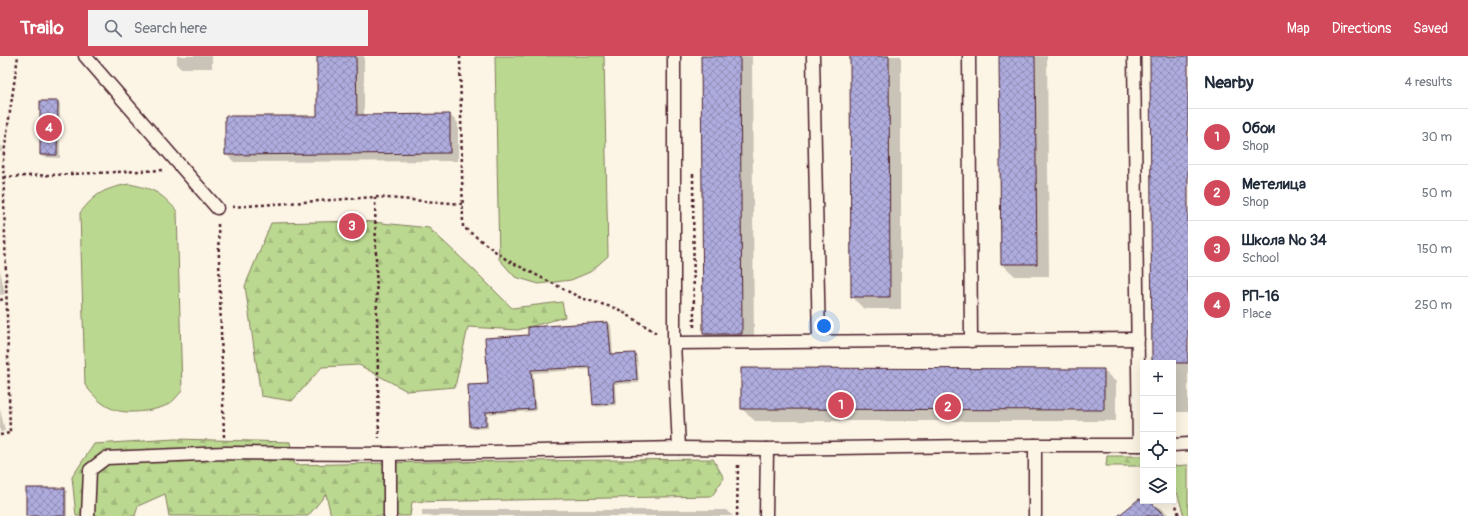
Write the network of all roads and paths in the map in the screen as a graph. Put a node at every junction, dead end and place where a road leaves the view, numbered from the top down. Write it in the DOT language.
graph roads {
  1 [pos="18,56"];
  2 [pos="85,56"];
  3 [pos="460,56"];
  4 [pos="674,56"];
  5 [pos="814,56"];
  6 [pos="969,56"];
  7 [pos="1134,56"];
  8 [pos="2,160"];
  9 [pos="692,168"];
  10 [pos="184,170"];
  11 [pos="4,177"];
  12 [pos="375,197"];
  13 [pos="462,204"];
  14 [pos="217,208"];
  15 [pos="7,298"];
  16 [pos="0,300"];
  17 [pos="1138,339"];
  18 [pos="971,341"];
  19 [pos="819,342"];
  20 [pos="674,343"];
  21 [pos="695,343"];
  22 [pos="1141,432"];
  23 [pos="0,435"];
  24 [pos="1188,444"];
  25 [pos="1035,445"];
  26 [pos="1140,445"];
  27 [pos="1176,445"];
  28 [pos="679,448"];
  29 [pos="738,448"];
  30 [pos="767,449"];
  31 [pos="226,453"];
  32 [pos="384,454"];
  33 [pos="1176,504"];
  34 [pos="88,516"];
  35 [pos="390,516"];
  36 [pos="737,516"];
  37 [pos="766,516"];
  38 [pos="1035,516"];
  39 [pos="1179,516"];
  1 -- 8 [label="path"];
  2 -- 10 [label="lane"];
  3 -- 13 [label="path"];
  4 -- 20 [label="lane"];
  5 -- 19 [label="lane"];
  6 -- 18 [label="lane"];
  7 -- 17 [label="lane"];
  8 -- 11 [label="path"];
  9 -- 21 [label="path"];
  10 -- 11 [label="path"];
  10 -- 14 [label="lane"];
  11 -- 15 [label="path"];
  12 -- 13 [label="path"];
  12 -- 14 [label="path"];
  12 -- 32 [label="path"];
  13 -- 20 [label="path"];
  14 -- 31 [label="path"];
  15 -- 16 [label="path"];
  15 -- 23 [label="path"];
  17 -- 18 [label="lane"];
  17 -- 22 [label="lane"];
  18 -- 19 [label="lane"];
  19 -- 21 [label="lane"];
  20 -- 21 [label="lane"];
  20 -- 28 [label="lane"];
  24 -- 27 [label="lane"];
  25 -- 26 [label="lane"];
  25 -- 30 [label="lane"];
  25 -- 38 [label="lane"];
  28 -- 29 [label="lane"];
  28 -- 32 [label="lane"];
  29 -- 30 [label="lane"];
  29 -- 36 [label="path"];
  30 -- 37 [label="lane"];
  31 -- 32 [label="lane"];
  31 -- 34 [label="lane"];
  32 -- 35 [label="lane"];
  33 -- 39 [label="path"];
}
